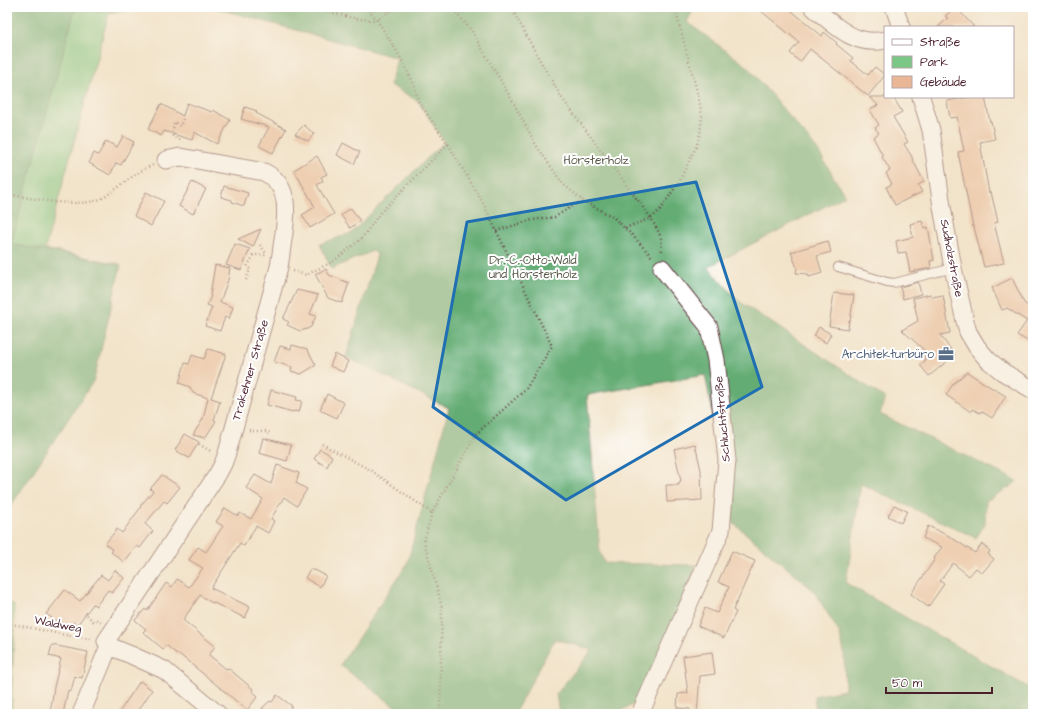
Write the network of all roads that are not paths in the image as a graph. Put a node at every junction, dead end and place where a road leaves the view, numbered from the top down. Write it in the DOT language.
graph roads {
  1 [pos="812,7"];
  2 [pos="894,7"];
  3 [pos="901,26"];
  4 [pos="884,40"];
  5 [pos="921,98"];
  6 [pos="166,160"];
  7 [pos="838,267"];
  8 [pos="662,268"];
  9 [pos="953,268"];
  10 [pos="1033,390"];
  11 [pos="108,643"];
  12 [pos="81,714"];
  13 [pos="218,714"];
  14 [pos="640,714"];
  1 -- 4 [label="street"];
  2 -- 3 [label="street"];
  5 -- 9 [label="street, Sudholzstraße"];
  6 -- 11 [label="street, Trakehner Straße"];
  7 -- 9 [label="lane"];
  8 -- 14 [label="street, Schluchtstraße"];
  9 -- 10 [label="street, Sudholzstraße"];
  11 -- 12 [label="street, Trakehner Straße"];
  11 -- 13 [label="street"];
}
